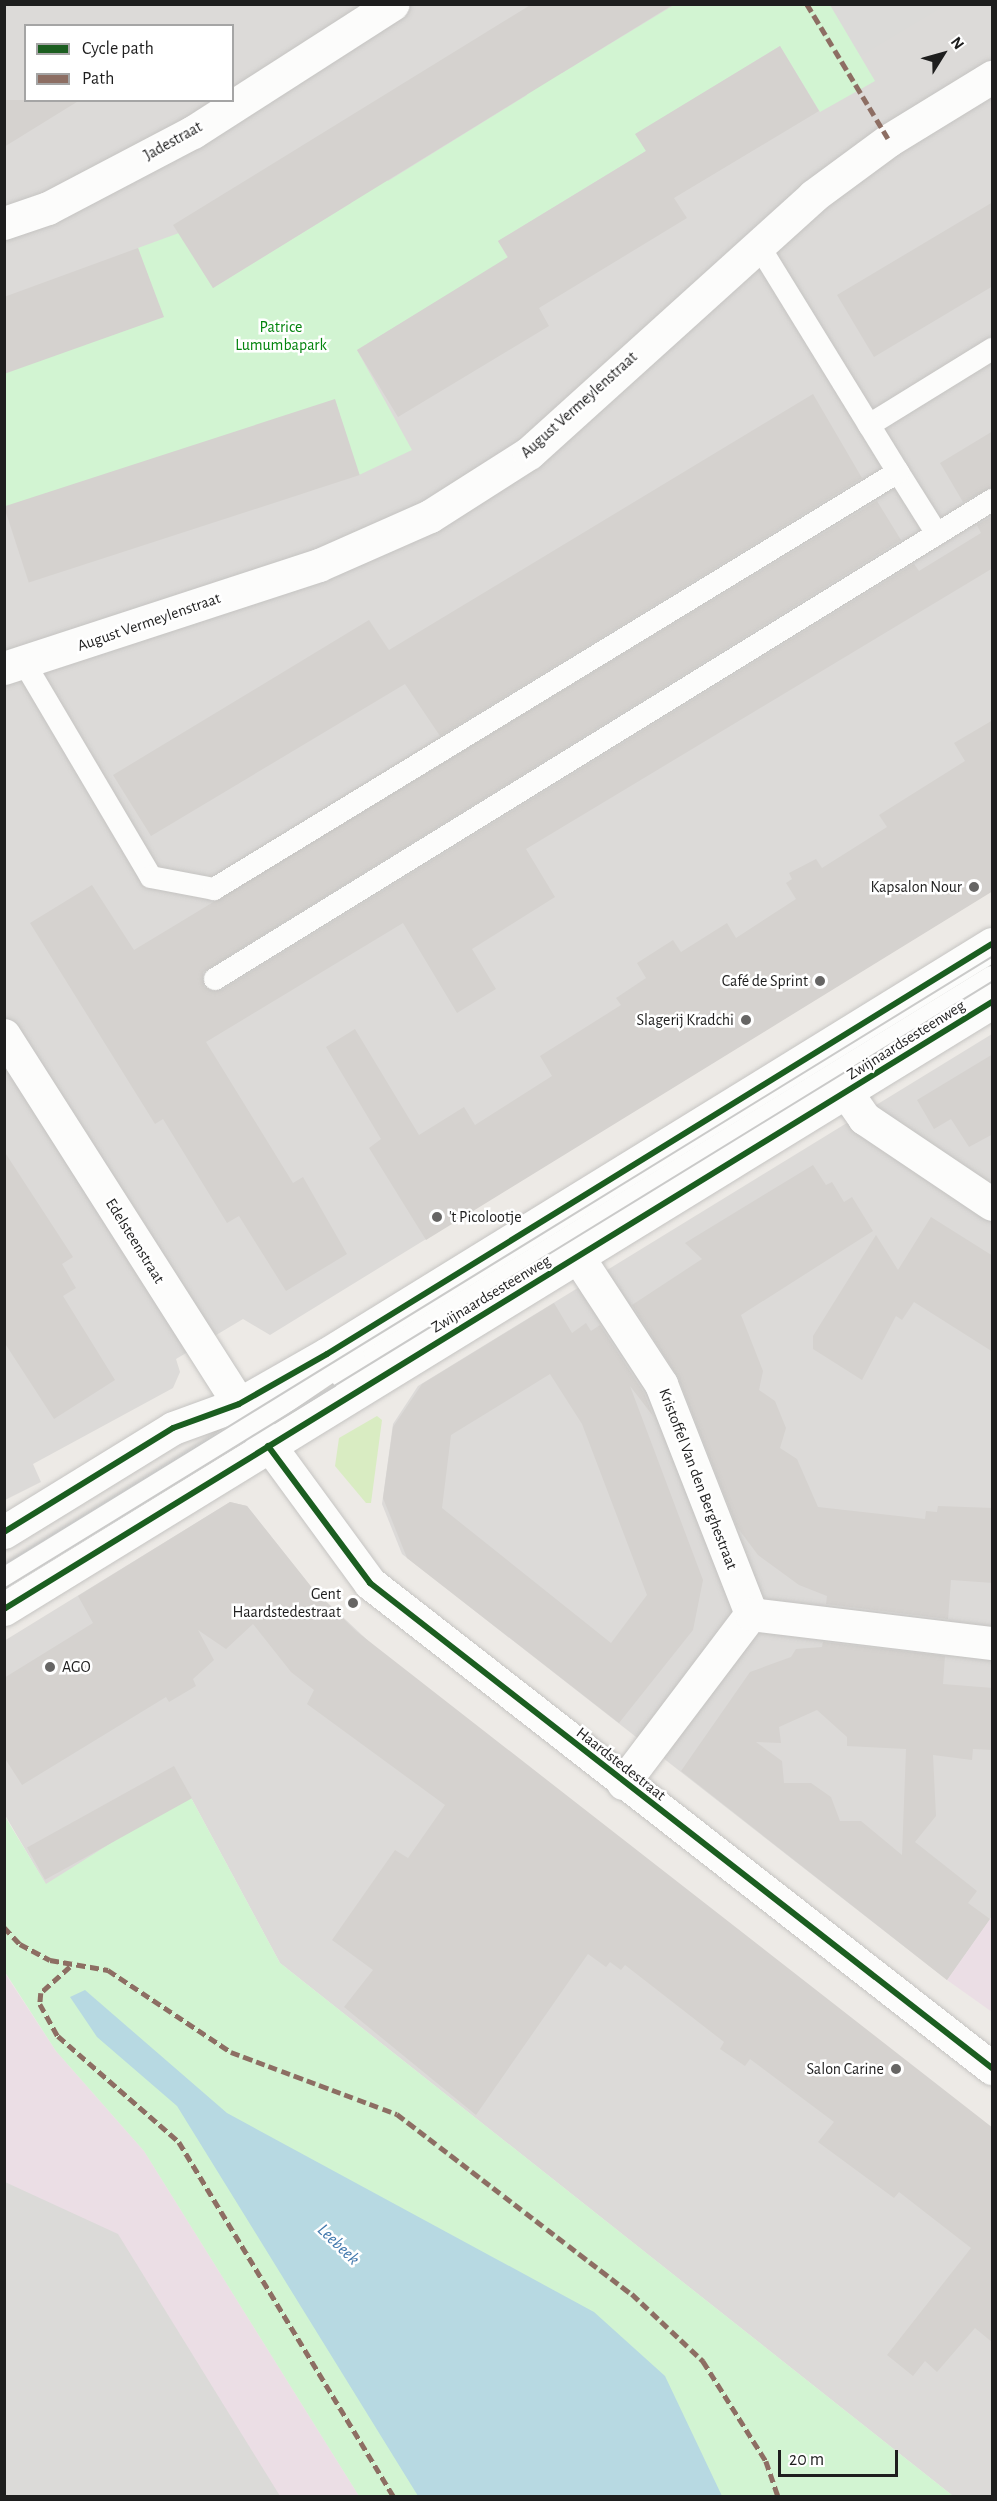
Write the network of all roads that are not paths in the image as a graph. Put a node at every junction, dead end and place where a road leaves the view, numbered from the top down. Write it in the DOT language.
graph roads {
  1 [pos="392,4"];
  2 [pos="993,76"];
  3 [pos="4,223"];
  4 [pos="759,246"];
  5 [pos="993,348"];
  6 [pos="869,425"];
  7 [pos="898,472"];
  8 [pos="993,500"];
  9 [pos="938,534"];
  10 [pos="15,666"];
  11 [pos="993,944"];
  12 [pos="993,962"];
  13 [pos="993,977"];
  14 [pos="215,979"];
  15 [pos="993,1002"];
  16 [pos="4,1035"];
  17 [pos="846,1092"];
  18 [pos="993,1204"];
  19 [pos="578,1257"];
  20 [pos="254,1425"];
  21 [pos="4,1532"];
  22 [pos="4,1577"];
  23 [pos="4,1609"];
  24 [pos="751,1614"];
  25 [pos="993,1643"];
  26 [pos="623,1783"];
  27 [pos="993,2068"];
  1 -- 3 [label="street, Jadestraat"];
  2 -- 4 [label="street, August Vermeylenstraat"];
  4 -- 6 [label="lane"];
  4 -- 10 [label="street, August Vermeylenstraat"];
  5 -- 6 [label="lane"];
  6 -- 7 [label="lane"];
  7 -- 9 [label="lane"];
  7 -- 10 [label="lane"];
  8 -- 9 [label="lane"];
  9 -- 14 [label="lane"];
  11 -- 20 [label="street, Zwijnaardsesteenweg"];
  12 -- 20 [label="lane"];
  13 -- 20 [label="lane"];
  15 -- 17 [label="street, Zwijnaardsesteenweg"];
  16 -- 20 [label="street, Edelsteenstraat"];
  17 -- 18 [label="street"];
  17 -- 19 [label="street, Zwijnaardsesteenweg"];
  19 -- 20 [label="street, Zwijnaardsesteenweg"];
  19 -- 24 [label="street, Kristoffel Van den Berghestraat"];
  20 -- 21 [label="street, Zwijnaardsesteenweg"];
  20 -- 22 [label="lane"];
  20 -- 23 [label="street, Zwijnaardsesteenweg"];
  20 -- 26 [label="street, Haardstedestraat"];
  24 -- 25 [label="street"];
  24 -- 26 [label="street"];
  26 -- 27 [label="street, Haardstedestraat"];
}
